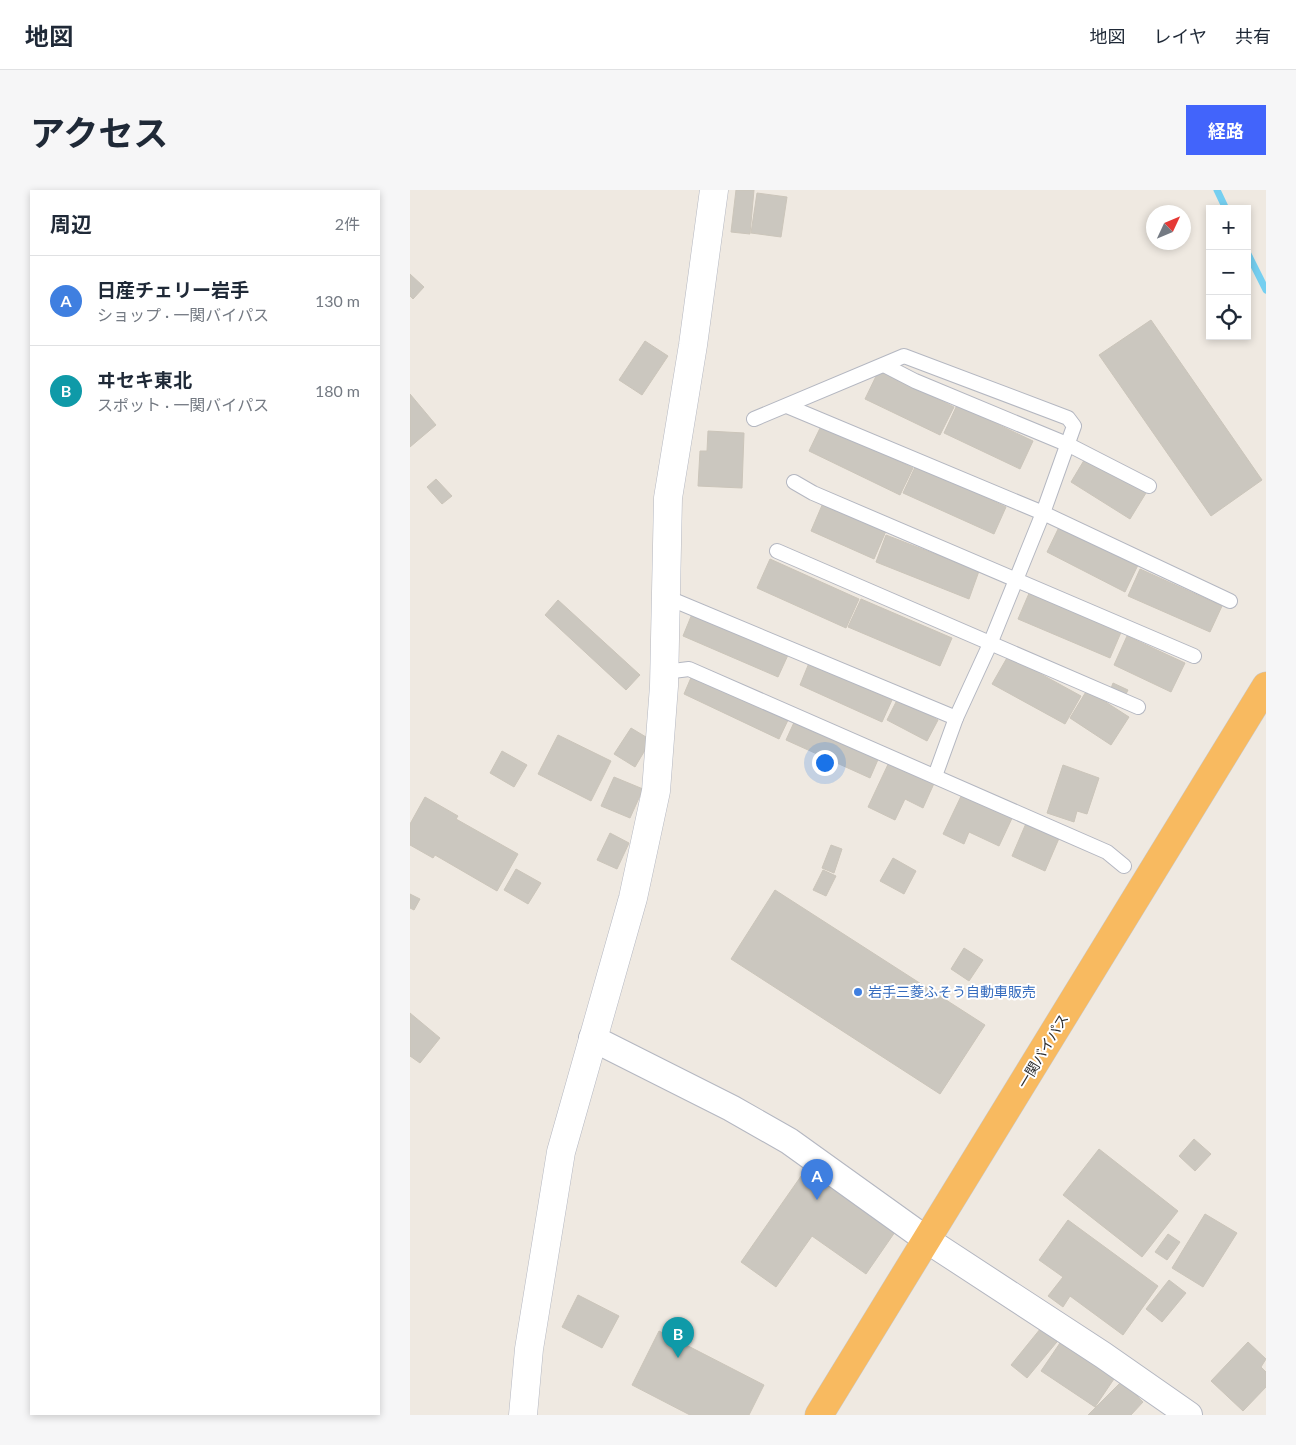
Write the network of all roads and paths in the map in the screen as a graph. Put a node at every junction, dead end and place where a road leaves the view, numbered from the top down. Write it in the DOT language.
graph roads {
  1 [pos="714,190"];
  2 [pos="884,365"];
  3 [pos="787,406"];
  4 [pos="754,419"];
  5 [pos="1069,445"];
  6 [pos="794,482"];
  7 [pos="1149,486"];
  8 [pos="1043,513"];
  9 [pos="778,551"];
  10 [pos="1014,578"];
  11 [pos="666,597"];
  12 [pos="1230,601"];
  13 [pos="990,644"];
  14 [pos="1194,656"];
  15 [pos="673,671"];
  16 [pos="1266,686"];
  17 [pos="1138,707"];
  18 [pos="956,718"];
  19 [pos="935,776"];
  20 [pos="1124,866"];
  21 [pos="592,1038"];
  22 [pos="927,1240"];
  23 [pos="522,1415"];
  24 [pos="819,1415"];
  25 [pos="1189,1415"];
  1 -- 11 [label="street"];
  2 -- 3 [label="lane"];
  2 -- 5 [label="lane"];
  2 -- 5 [label="lane"];
  3 -- 4 [label="lane"];
  3 -- 8 [label="lane"];
  5 -- 7 [label="lane"];
  5 -- 8 [label="lane"];
  6 -- 10 [label="lane"];
  8 -- 10 [label="lane"];
  8 -- 12 [label="lane"];
  9 -- 13 [label="lane"];
  10 -- 13 [label="lane"];
  10 -- 14 [label="lane"];
  11 -- 18 [label="lane"];
  11 -- 21 [label="street"];
  13 -- 17 [label="lane"];
  13 -- 18 [label="lane"];
  15 -- 19 [label="lane"];
  16 -- 22 [label="highway, 一関バイパス"];
  18 -- 19 [label="lane"];
  19 -- 20 [label="lane"];
  21 -- 22 [label="street"];
  21 -- 23 [label="street"];
  22 -- 24 [label="highway, 一関バイパス"];
  22 -- 25 [label="street"];
}
